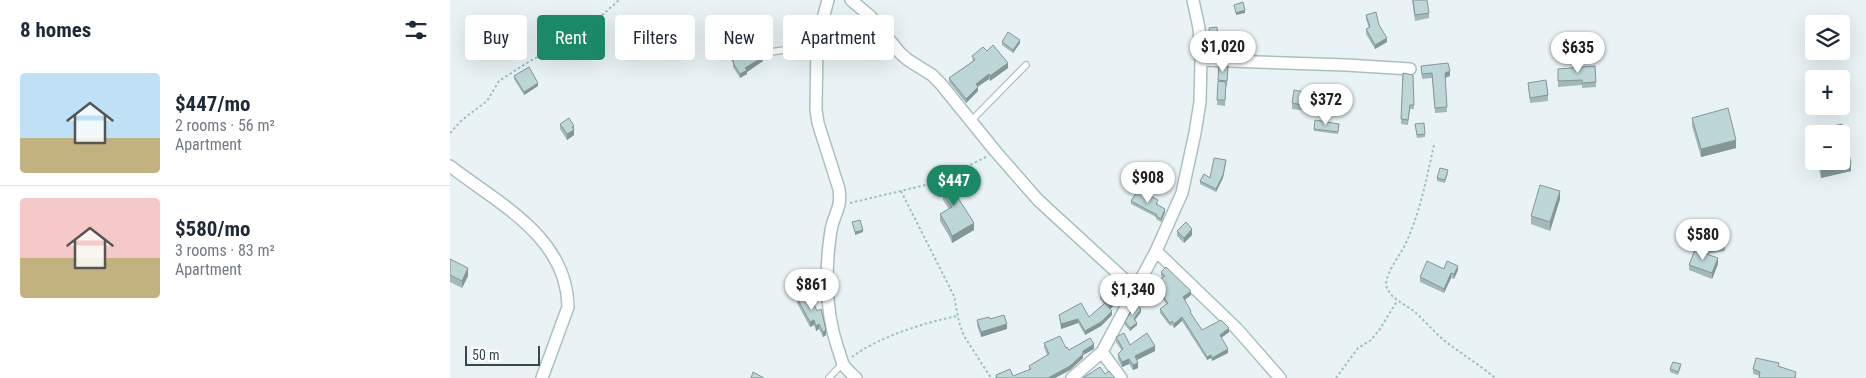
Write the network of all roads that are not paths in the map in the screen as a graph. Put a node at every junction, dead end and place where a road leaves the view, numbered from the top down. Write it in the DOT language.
graph roads {
  1 [pos="828,0"];
  2 [pos="851,0"];
  3 [pos="1193,0"];
  4 [pos="824,15"];
  5 [pos="817,60"];
  6 [pos="1201,60"];
  7 [pos="1026,65"];
  8 [pos="1410,70"];
  9 [pos="971,121"];
  10 [pos="450,166"];
  11 [pos="1156,251"];
  12 [pos="1136,290"];
  13 [pos="1102,352"];
  14 [pos="843,363"];
  15 [pos="542,378"];
  16 [pos="829,378"];
  17 [pos="856,378"];
  18 [pos="1072,378"];
  19 [pos="1121,378"];
  20 [pos="1280,378"];
  1 -- 4 [label="street"];
  2 -- 9 [label="street"];
  3 -- 6 [label="street"];
  5 -- 14 [label="street"];
  6 -- 8 [label="street"];
  6 -- 11 [label="street"];
  7 -- 9 [label="lane"];
  9 -- 12 [label="street"];
  10 -- 15 [label="street"];
  11 -- 12 [label="street"];
  11 -- 20 [label="street"];
  12 -- 13 [label="street"];
  13 -- 18 [label="street"];
  13 -- 19 [label="street"];
  14 -- 16 [label="lane"];
  14 -- 17 [label="street"];
}
